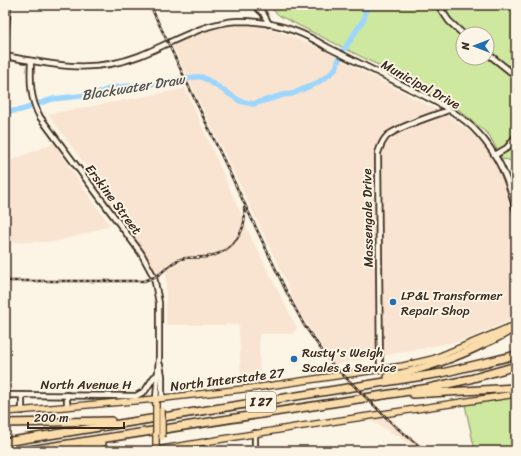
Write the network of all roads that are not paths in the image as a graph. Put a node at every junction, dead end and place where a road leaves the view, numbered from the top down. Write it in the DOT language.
graph roads {
  1 [pos="8,5"];
  2 [pos="254,5"];
  3 [pos="438,5"];
  4 [pos="269,24"];
  5 [pos="455,27"];
  6 [pos="5,41"];
  7 [pos="5,56"];
  8 [pos="495,59"];
  9 [pos="31,61"];
  10 [pos="516,76"];
  11 [pos="449,110"];
  12 [pos="516,136"];
  13 [pos="495,155"];
  14 [pos="516,212"];
  15 [pos="515,325"];
  16 [pos="516,354"];
  17 [pos="159,358"];
  18 [pos="516,366"];
  19 [pos="380,370"];
  20 [pos="157,375"];
  21 [pos="516,388"];
  22 [pos="325,392"];
  23 [pos="22,394"];
  24 [pos="391,394"];
  25 [pos="516,394"];
  26 [pos="5,395"];
  27 [pos="67,395"];
  28 [pos="159,398"];
  29 [pos="67,406"];
  30 [pos="22,411"];
  31 [pos="5,412"];
  32 [pos="150,419"];
  33 [pos="5,422"];
  34 [pos="255,433"];
  35 [pos="126,435"];
  36 [pos="208,441"];
  37 [pos="5,442"];
  38 [pos="157,450"];
  39 [pos="23,451"];
  40 [pos="74,451"];
  41 [pos="207,451"];
  42 [pos="255,451"];
  1 -- 6 [label="street"];
  2 -- 4 [label="street"];
  3 -- 5 [label="street"];
  4 -- 9 [label="street, Municipal Drive"];
  4 -- 11 [label="street, Municipal Drive"];
  7 -- 9 [label="street, Municipal Drive"];
  8 -- 10 [label="street"];
  9 -- 17 [label="street, Erskine Street"];
  11 -- 13 [label="street, Municipal Drive"];
  11 -- 19 [label="street, Massengale Drive"];
  12 -- 13 [label="street"];
  13 -- 14 [label="street, Municipal Drive"];
  15 -- 19 [label="main road, North Interstate 27"];
  15 -- 22 [label="highway"];
  16 -- 22 [label="highway, I 27"];
  17 -- 20 [label="street, Erskine Street"];
  17 -- 28 [label="street, Erskine Street"];
  18 -- 24 [label="highway, I 27"];
  19 -- 28 [label="main road, North Interstate 27"];
  20 -- 27 [label="street, North Avenue H"];
  20 -- 28 [label="street, Erskine Street"];
  21 -- 24 [label="highway"];
  22 -- 32 [label="highway, I 27"];
  23 -- 26 [label="street, North Avenue H"];
  23 -- 27 [label="street, North Avenue H"];
  23 -- 30 [label="street"];
  24 -- 35 [label="highway, I 27"];
  25 -- 34 [label="main road"];
  27 -- 29 [label="street"];
  28 -- 29 [label="main road, North Interstate 27"];
  28 -- 38 [label="main road, Erskine Street, bridge"];
  29 -- 30 [label="main road, North Interstate 27"];
  30 -- 31 [label="main road, North Interstate 27"];
  32 -- 33 [label="highway"];
  32 -- 37 [label="highway, I 27"];
  34 -- 36 [label="main road"];
  34 -- 42 [label="street"];
  35 -- 39 [label="highway, I 27"];
  35 -- 40 [label="highway"];
  36 -- 38 [label="main road"];
  36 -- 41 [label="street"];
}
